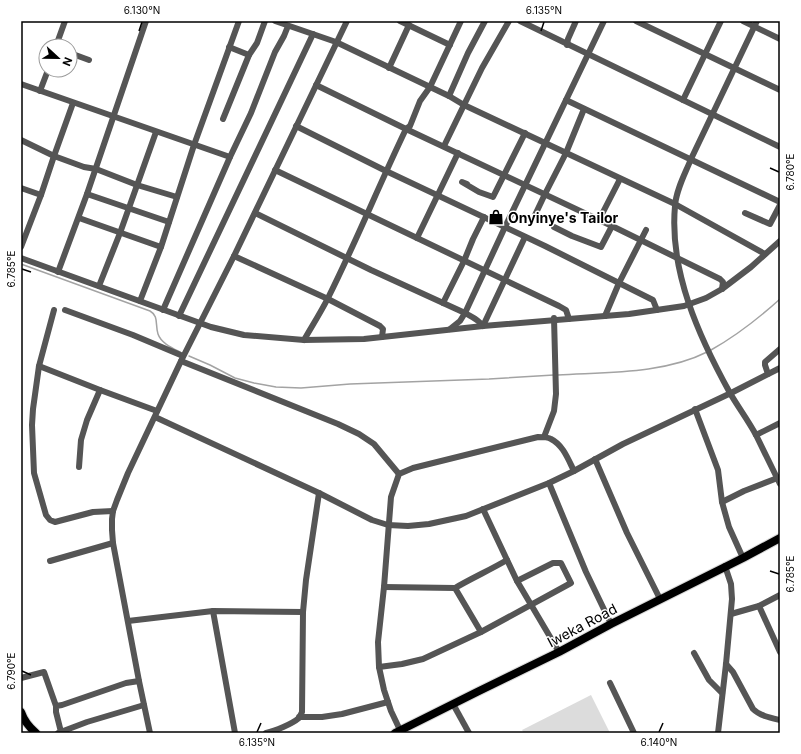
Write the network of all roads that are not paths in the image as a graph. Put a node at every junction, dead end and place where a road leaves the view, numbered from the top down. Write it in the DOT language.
graph roads {
  1 [pos="64,21"];
  2 [pos="146,21"];
  3 [pos="239,21"];
  4 [pos="265,21"];
  5 [pos="275,21"];
  6 [pos="347,21"];
  7 [pos="400,21"];
  8 [pos="461,21"];
  9 [pos="485,21"];
  10 [pos="509,21"];
  11 [pos="520,21"];
  12 [pos="576,21"];
  13 [pos="604,21"];
  14 [pos="636,21"];
  15 [pos="721,21"];
  16 [pos="743,21"];
  17 [pos="756,24"];
  18 [pos="409,25"];
  19 [pos="288,26"];
  20 [pos="313,34"];
  21 [pos="59,38"];
  22 [pos="780,39"];
  23 [pos="336,42"];
  24 [pos="450,45"];
  25 [pos="567,45"];
  26 [pos="229,47"];
  27 [pos="588,54"];
  28 [pos="705,54"];
  29 [pos="250,55"];
  30 [pos="78,56"];
  31 [pos="89,60"];
  32 [pos="389,68"];
  33 [pos="735,68"];
  34 [pos="45,78"];
  35 [pos="21,84"];
  36 [pos="316,85"];
  37 [pos="430,87"];
  38 [pos="780,90"];
  39 [pos="40,91"];
  40 [pos="449,96"];
  41 [pos="566,100"];
  42 [pos="683,100"];
  43 [pos="73,103"];
  44 [pos="464,105"];
  45 [pos="584,109"];
  46 [pos="712,114"];
  47 [pos="114,116"];
  48 [pos="222,119"];
  49 [pos="296,126"];
  50 [pos="406,129"];
  51 [pos="156,132"];
  52 [pos="525,133"];
  53 [pos="21,140"];
  54 [pos="545,143"];
  55 [pos="194,145"];
  56 [pos="444,146"];
  57 [pos="780,147"];
  58 [pos="458,153"];
  59 [pos="566,153"];
  60 [pos="54,156"];
  61 [pos="230,157"];
  62 [pos="691,160"];
  63 [pos="96,169"];
  64 [pos="275,170"];
  65 [pos="386,170"];
  66 [pos="504,175"];
  67 [pos="620,179"];
  68 [pos="467,184"];
  69 [pos="137,185"];
  70 [pos="526,185"];
  71 [pos="21,188"];
  72 [pos="87,194"];
  73 [pos="545,194"];
  74 [pos="41,195"];
  75 [pos="437,195"];
  76 [pos="177,198"];
  77 [pos="780,202"];
  78 [pos="675,204"];
  79 [pos="780,206"];
  80 [pos="129,208"];
  81 [pos="255,213"];
  82 [pos="745,213"];
  83 [pos="366,215"];
  84 [pos="535,215"];
  85 [pos="484,217"];
  86 [pos="79,218"];
  87 [pos="599,220"];
  88 [pos="169,222"];
  89 [pos="612,226"];
  90 [pos="505,227"];
  91 [pos="554,227"];
  92 [pos="646,230"];
  93 [pos="120,233"];
  94 [pos="525,237"];
  95 [pos="417,238"];
  96 [pos="641,240"];
  97 [pos="780,242"];
  98 [pos="21,247"];
  99 [pos="161,247"];
  100 [pos="765,254"];
  101 [pos="234,256"];
  102 [pos="347,257"];
  103 [pos="21,258"];
  104 [pos="677,258"];
  105 [pos="464,261"];
  106 [pos="484,271"];
  107 [pos="58,272"];
  108 [pos="504,280"];
  109 [pos="619,283"];
  110 [pos="99,286"];
  111 [pos="722,289"];
  112 [pos="328,299"];
  113 [pos="140,301"];
  114 [pos="443,303"];
  115 [pos="689,304"];
  116 [pos="54,310"];
  117 [pos="65,310"];
  118 [pos="163,310"];
  119 [pos="657,310"];
  120 [pos="465,313"];
  121 [pos="179,316"];
  122 [pos="605,316"];
  123 [pos="554,319"];
  124 [pos="569,320"];
  125 [pos="200,323"];
  126 [pos="483,326"];
  127 [pos="449,330"];
  128 [pos="382,337"];
  129 [pos="304,340"];
  130 [pos="780,349"];
  131 [pos="182,358"];
  132 [pos="39,366"];
  133 [pos="780,368"];
  134 [pos="768,374"];
  135 [pos="100,390"];
  136 [pos="730,393"];
  137 [pos="695,409"];
  138 [pos="157,411"];
  139 [pos="154,417"];
  140 [pos="780,423"];
  141 [pos="756,435"];
  142 [pos="544,437"];
  143 [pos="595,460"];
  144 [pos="79,467"];
  145 [pos="574,471"];
  146 [pos="399,474"];
  147 [pos="779,480"];
  148 [pos="549,483"];
  149 [pos="319,493"];
  150 [pos="722,502"];
  151 [pos="483,509"];
  152 [pos="113,511"];
  153 [pos="388,525"];
  154 [pos="780,538"];
  155 [pos="113,543"];
  156 [pos="743,558"];
  157 [pos="50,560"];
  158 [pos="507,560"];
  159 [pos="725,566"];
  160 [pos="517,581"];
  161 [pos="384,587"];
  162 [pos="455,588"];
  163 [pos="780,595"];
  164 [pos="660,599"];
  165 [pos="531,604"];
  166 [pos="759,606"];
  167 [pos="213,611"];
  168 [pos="303,612"];
  169 [pos="731,614"];
  170 [pos="128,621"];
  171 [pos="611,624"];
  172 [pos="481,632"];
  173 [pos="559,652"];
  174 [pos="780,652"];
  175 [pos="694,653"];
  176 [pos="726,664"];
  177 [pos="379,666"];
  178 [pos="21,678"];
  179 [pos="139,681"];
  180 [pos="610,683"];
  181 [pos="722,693"];
  182 [pos="388,702"];
  183 [pos="453,704"];
  184 [pos="144,705"];
  185 [pos="56,706"];
  186 [pos="21,712"];
  187 [pos="780,712"];
  188 [pos="299,717"];
  189 [pos="779,720"];
  190 [pos="60,732"];
  191 [pos="397,732"];
  192 [pos="36,733"];
  193 [pos="150,733"];
  194 [pos="235,733"];
  195 [pos="266,733"];
  196 [pos="469,733"];
  197 [pos="634,733"];
  198 [pos="718,733"];
  1 -- 21 [label="street"];
  2 -- 47 [label="street"];
  3 -- 26 [label="street"];
  4 -- 29 [label="street"];
  5 -- 19 [label="street"];
  6 -- 23 [label="street"];
  7 -- 18 [label="street"];
  8 -- 24 [label="street"];
  9 -- 40 [label="street"];
  10 -- 44 [label="street"];
  11 -- 25 [label="street"];
  12 -- 25 [label="street"];
  13 -- 27 [label="street"];
  14 -- 28 [label="street"];
  15 -- 28 [label="street"];
  16 -- 17 [label="street"];
  17 -- 22 [label="street"];
  17 -- 33 [label="street"];
  18 -- 24 [label="street"];
  18 -- 32 [label="street"];
  19 -- 20 [label="street"];
  19 -- 61 [label="street"];
  20 -- 23 [label="street"];
  20 -- 121 [label="street"];
  23 -- 32 [label="street"];
  23 -- 36 [label="street"];
  24 -- 37 [label="street"];
  25 -- 27 [label="street"];
  26 -- 29 [label="street"];
  26 -- 55 [label="street"];
  27 -- 41 [label="street"];
  27 -- 42 [label="street"];
  28 -- 33 [label="street"];
  28 -- 42 [label="street"];
  29 -- 48 [label="street"];
  30 -- 31 [label="street"];
  32 -- 37 [label="street"];
  33 -- 38 [label="street"];
  33 -- 46 [label="street"];
  34 -- 39 [label="street"];
  35 -- 39 [label="street"];
  36 -- 49 [label="street"];
  36 -- 50 [label="street"];
  37 -- 40 [label="street"];
  37 -- 50 [label="street"];
  39 -- 43 [label="street"];
  40 -- 44 [label="street"];
  41 -- 45 [label="street"];
  41 -- 54 [label="street"];
  42 -- 46 [label="street"];
  43 -- 47 [label="street"];
  43 -- 60 [label="street"];
  44 -- 52 [label="street"];
  44 -- 56 [label="street"];
  45 -- 59 [label="street"];
  45 -- 62 [label="street"];
  46 -- 57 [label="street"];
  46 -- 62 [label="street"];
  47 -- 51 [label="street"];
  47 -- 63 [label="street"];
  49 -- 64 [label="street"];
  49 -- 65 [label="street"];
  50 -- 56 [label="street"];
  50 -- 65 [label="street"];
  51 -- 55 [label="street"];
  51 -- 69 [label="street"];
  52 -- 54 [label="street"];
  52 -- 66 [label="street"];
  53 -- 60 [label="street"];
  54 -- 59 [label="street"];
  54 -- 70 [label="street"];
  55 -- 61 [label="street"];
  55 -- 76 [label="street"];
  56 -- 58 [label="street"];
  58 -- 66 [label="street"];
  58 -- 75 [label="street"];
  59 -- 67 [label="street"];
  59 -- 73 [label="street"];
  60 -- 63 [label="street"];
  60 -- 74 [label="street"];
  61 -- 118 [label="street"];
  62 -- 77 [label="street"];
  62 -- 78 [label="street"];
  63 -- 69 [label="street"];
  63 -- 72 [label="street"];
  64 -- 81 [label="street"];
  64 -- 83 [label="street"];
  65 -- 75 [label="street"];
  65 -- 83 [label="street"];
  66 -- 68 [label="street"];
  66 -- 70 [label="street"];
  67 -- 78 [label="street"];
  67 -- 87 [label="street"];
  69 -- 76 [label="street"];
  69 -- 80 [label="street"];
  70 -- 73 [label="street"];
  70 -- 90 [label="street"];
  71 -- 74 [label="street"];
  72 -- 80 [label="street"];
  72 -- 86 [label="street"];
  73 -- 84 [label="street"];
  73 -- 87 [label="street"];
  74 -- 98 [label="street"];
  75 -- 85 [label="street"];
  75 -- 95 [label="street"];
  76 -- 88 [label="street"];
  78 -- 100 [label="street"];
  78 -- 104 [label="street"];
  79 -- 82 [label="street"];
  80 -- 88 [label="street"];
  80 -- 93 [label="street"];
  81 -- 101 [label="street"];
  81 -- 102 [label="street"];
  83 -- 95 [label="street"];
  83 -- 102 [label="street"];
  85 -- 90 [label="street"];
  85 -- 105 [label="street"];
  86 -- 93 [label="street"];
  86 -- 107 [label="street"];
  87 -- 89 [label="street"];
  88 -- 99 [label="street"];
  89 -- 91 [label="street"];
  89 -- 96 [label="street"];
  90 -- 94 [label="street"];
  90 -- 106 [label="street"];
  92 -- 96 [label="street"];
  93 -- 99 [label="street"];
  93 -- 110 [label="street"];
  94 -- 108 [label="street"];
  94 -- 109 [label="street"];
  95 -- 105 [label="street"];
  96 -- 104 [label="street"];
  96 -- 109 [label="street"];
  97 -- 100 [label="street"];
  99 -- 113 [label="street"];
  100 -- 111 [label="street"];
  101 -- 112 [label="street"];
  101 -- 125 [label="street"];
  102 -- 112 [label="street"];
  102 -- 114 [label="street"];
  103 -- 107 [label="street"];
  104 -- 111 [label="street"];
  104 -- 115 [label="street"];
  105 -- 106 [label="street"];
  105 -- 114 [label="street"];
  106 -- 108 [label="street"];
  106 -- 120 [label="street"];
  107 -- 110 [label="street"];
  108 -- 124 [label="street"];
  108 -- 126 [label="street"];
  109 -- 119 [label="street"];
  109 -- 122 [label="street"];
  110 -- 113 [label="street"];
  111 -- 115 [label="street"];
  112 -- 128 [label="street"];
  112 -- 129 [label="street"];
  113 -- 118 [label="street"];
  114 -- 120 [label="street"];
  115 -- 119 [label="street"];
  115 -- 136 [label="street"];
  116 -- 132 [label="street"];
  117 -- 131 [label="street"];
  118 -- 121 [label="street"];
  119 -- 122 [label="street"];
  120 -- 126 [label="street"];
  120 -- 127 [label="street"];
  121 -- 125 [label="street"];
  122 -- 124 [label="street"];
  123 -- 124 [label="street"];
  123 -- 126 [label="street"];
  123 -- 142 [label="street"];
  125 -- 129 [label="street"];
  125 -- 131 [label="street"];
  126 -- 127 [label="street"];
  127 -- 128 [label="street"];
  128 -- 129 [label="street"];
  130 -- 134 [label="street"];
  131 -- 138 [label="street"];
  131 -- 146 [label="street"];
  132 -- 135 [label="street"];
  132 -- 152 [label="street"];
  133 -- 134 [label="street"];
  134 -- 136 [label="street"];
  135 -- 138 [label="street"];
  135 -- 144 [label="street"];
  136 -- 137 [label="street"];
  136 -- 141 [label="street"];
  137 -- 143 [label="street"];
  137 -- 150 [label="street"];
  138 -- 139 [label="street"];
  139 -- 149 [label="street"];
  139 -- 152 [label="street"];
  140 -- 141 [label="street"];
  141 -- 147 [label="street"];
  142 -- 145 [label="street"];
  142 -- 146 [label="street"];
  143 -- 145 [label="street"];
  143 -- 164 [label="street"];
  145 -- 148 [label="street"];
  146 -- 153 [label="street"];
  147 -- 150 [label="street"];
  148 -- 151 [label="street"];
  148 -- 171 [label="street"];
  149 -- 153 [label="street"];
  149 -- 168 [label="street"];
  150 -- 156 [label="street"];
  151 -- 153 [label="street"];
  151 -- 158 [label="street"];
  152 -- 155 [label="street"];
  153 -- 161 [label="street"];
  154 -- 156 [label="main road, Iweka Road"];
  155 -- 157 [label="street"];
  155 -- 170 [label="street"];
  156 -- 159 [label="main road, Iweka Road"];
  158 -- 160 [label="street"];
  158 -- 162 [label="street"];
  159 -- 164 [label="main road, Iweka Road"];
  159 -- 169 [label="street"];
  160 -- 165 [label="street"];
  160 -- 165 [label="street"];
  161 -- 162 [label="street"];
  161 -- 177 [label="street"];
  162 -- 172 [label="street"];
  163 -- 166 [label="street"];
  164 -- 171 [label="main road, Iweka Road"];
  165 -- 172 [label="street"];
  165 -- 173 [label="street"];
  166 -- 169 [label="street"];
  166 -- 174 [label="street"];
  167 -- 168 [label="street"];
  167 -- 170 [label="street"];
  167 -- 194 [label="street"];
  168 -- 188 [label="street"];
  169 -- 176 [label="street"];
  170 -- 179 [label="street"];
  171 -- 173 [label="main road, Iweka Road"];
  172 -- 177 [label="street"];
  173 -- 183 [label="main road, Iweka Road"];
  175 -- 181 [label="street"];
  176 -- 181 [label="street"];
  176 -- 189 [label="street"];
  177 -- 182 [label="street"];
  178 -- 185 [label="street"];
  179 -- 184 [label="street"];
  179 -- 185 [label="street"];
  180 -- 197 [label="street"];
  181 -- 198 [label="street"];
  182 -- 188 [label="street"];
  182 -- 191 [label="street"];
  183 -- 191 [label="main road, Iweka Road"];
  183 -- 196 [label="street"];
  184 -- 190 [label="street"];
  184 -- 193 [label="street"];
  185 -- 190 [label="street"];
  186 -- 192 [label="main road"];
  187 -- 189 [label="street"];
  188 -- 195 [label="street"];
}
